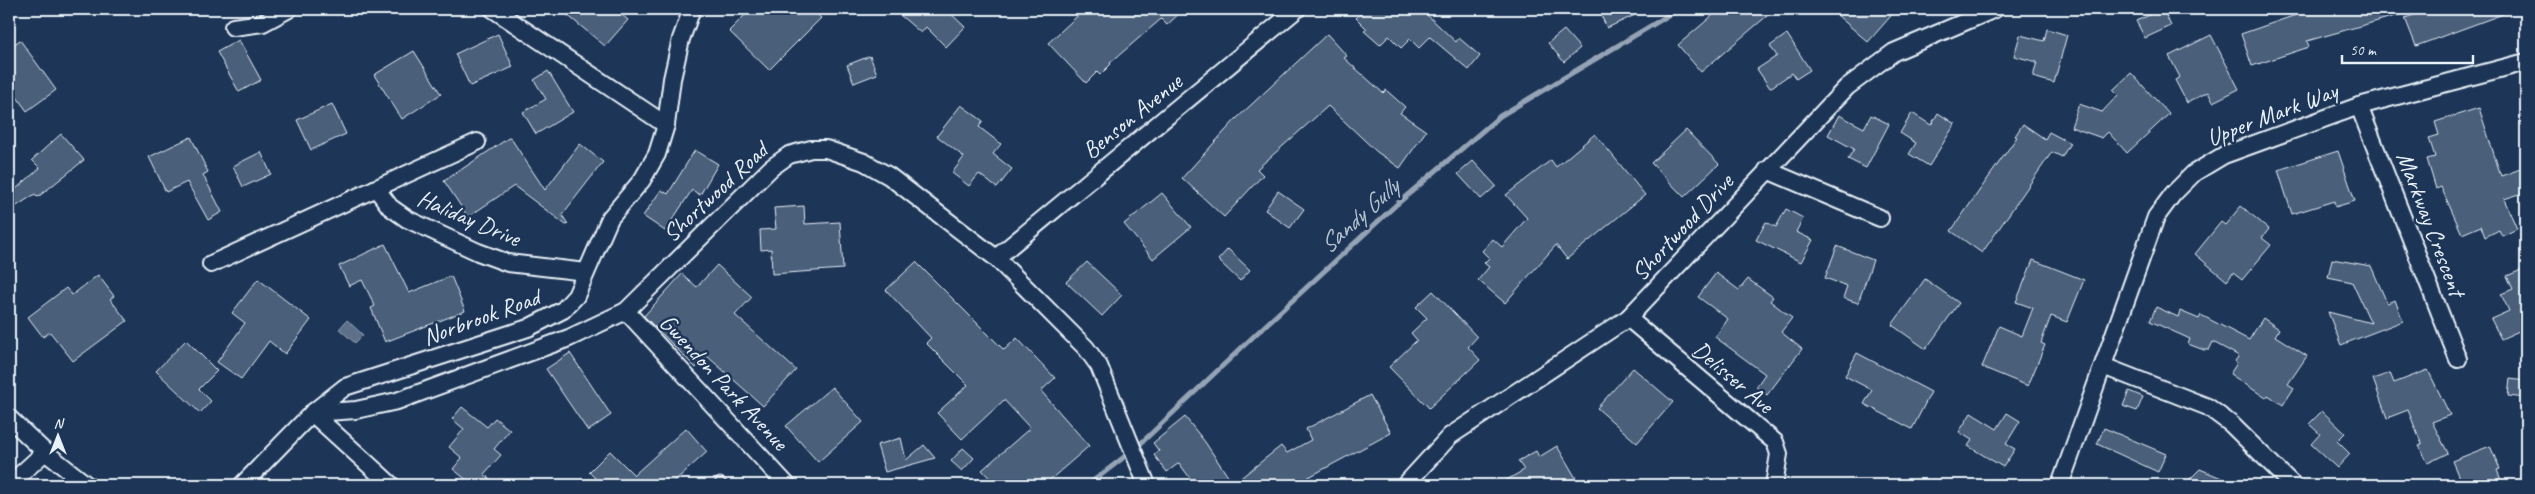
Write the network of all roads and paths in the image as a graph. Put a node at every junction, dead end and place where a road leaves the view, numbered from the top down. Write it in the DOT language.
graph roads {
  1 [pos="289,9"];
  2 [pos="493,9"];
  3 [pos="692,9"];
  4 [pos="1297,9"];
  5 [pos="1995,9"];
  6 [pos="233,27"];
  7 [pos="2526,62"];
  8 [pos="2359,106"];
  9 [pos="666,125"];
  10 [pos="477,142"];
  11 [pos="1767,170"];
  12 [pos="376,188"];
  13 [pos="1880,218"];
  14 [pos="996,258"];
  15 [pos="211,264"];
  16 [pos="586,272"];
  17 [pos="626,312"];
  18 [pos="1628,318"];
  19 [pos="2458,359"];
  20 [pos="2103,366"];
  21 [pos="312,413"];
  22 [pos="9,418"];
  23 [pos="45,452"];
  24 [pos="9,485"];
  25 [pos="87,485"];
  26 [pos="242,485"];
  27 [pos="391,485"];
  28 [pos="787,485"];
  29 [pos="1147,485"];
  30 [pos="1405,485"];
  31 [pos="1774,485"];
  32 [pos="2060,485"];
  33 [pos="2293,485"];
  1 -- 6 [label="street"];
  2 -- 9 [label="street"];
  3 -- 9 [label="street, Norbrook Road"];
  4 -- 14 [label="street, Benson Avenue"];
  5 -- 11 [label="street, Shortwood Drive"];
  7 -- 8 [label="street, Upper Mark Way"];
  8 -- 19 [label="street, Markway Crescent"];
  8 -- 20 [label="street, Upper Mark Way"];
  9 -- 16 [label="street, Norbrook Road"];
  10 -- 12 [label="street"];
  11 -- 13 [label="street"];
  11 -- 18 [label="street, Shortwood Drive"];
  12 -- 15 [label="street"];
  12 -- 16 [label="street, Haliday Drive"];
  14 -- 17 [label="street, Shortwood Road"];
  14 -- 29 [label="street, Shortwood Road"];
  16 -- 21 [label="street, Norbrook Road"];
  17 -- 21 [label="street, Shortwood Road"];
  17 -- 28 [label="street, Gwendon Park Avenue"];
  18 -- 30 [label="street, Shortwood Drive"];
  18 -- 31 [label="street, Delisser Ave"];
  20 -- 32 [label="street, Upper Mark Way"];
  20 -- 33 [label="street"];
  21 -- 26 [label="street, Norbrook Road"];
  21 -- 27 [label="street"];
  22 -- 23 [label="street"];
  23 -- 24 [label="street"];
  23 -- 25 [label="street"];
}
